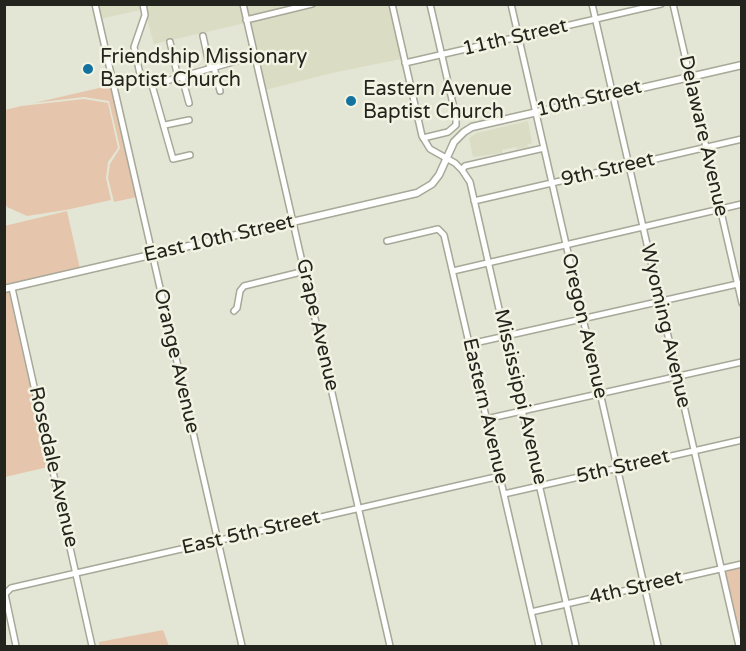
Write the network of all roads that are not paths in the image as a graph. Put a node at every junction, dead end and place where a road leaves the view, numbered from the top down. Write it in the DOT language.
graph roads {
  1 [pos="95,4"];
  2 [pos="143,4"];
  3 [pos="243,4"];
  4 [pos="312,4"];
  5 [pos="392,4"];
  6 [pos="430,4"];
  7 [pos="511,4"];
  8 [pos="592,4"];
  9 [pos="661,4"];
  10 [pos="673,4"];
  11 [pos="595,19"];
  12 [pos="246,20"];
  13 [pos="203,36"];
  14 [pos="518,38"];
  15 [pos="170,42"];
  16 [pos="441,55"];
  17 [pos="254,56"];
  18 [pos="405,63"];
  19 [pos="741,65"];
  20 [pos="212,68"];
  21 [pos="180,77"];
  22 [pos="690,77"];
  23 [pos="152,85"];
  24 [pos="220,91"];
  25 [pos="611,95"];
  26 [pos="189,103"];
  27 [pos="535,112"];
  28 [pos="189,120"];
  29 [pos="165,125"];
  30 [pos="423,138"];
  31 [pos="741,139"];
  32 [pos="705,147"];
  33 [pos="544,148"];
  34 [pos="190,155"];
  35 [pos="445,159"];
  36 [pos="629,165"];
  37 [pos="462,170"];
  38 [pos="552,183"];
  39 [pos="432,184"];
  40 [pos="474,201"];
  41 [pos="741,204"];
  42 [pos="720,209"];
  43 [pos="293,222"];
  44 [pos="643,227"];
  45 [pos="387,241"];
  46 [pos="566,245"];
  47 [pos="152,255"];
  48 [pos="489,263"];
  49 [pos="305,271"];
  50 [pos="453,271"];
  51 [pos="739,284"];
  52 [pos="12,288"];
  53 [pos="4,290"];
  54 [pos="660,302"];
  55 [pos="741,303"];
  56 [pos="234,311"];
  57 [pos="583,319"];
  58 [pos="506,337"];
  59 [pos="470,344"];
  60 [pos="741,362"];
  61 [pos="677,376"];
  62 [pos="600,394"];
  63 [pos="523,412"];
  64 [pos="486,419"];
  65 [pos="741,440"];
  66 [pos="694,451"];
  67 [pos="617,469"];
  68 [pos="500,476"];
  69 [pos="540,486"];
  70 [pos="504,494"];
  71 [pos="358,509"];
  72 [pos="217,540"];
  73 [pos="741,564"];
  74 [pos="721,568"];
  75 [pos="76,573"];
  76 [pos="644,586"];
  77 [pos="5,594"];
  78 [pos="567,603"];
  79 [pos="531,612"];
  80 [pos="16,646"];
  81 [pos="92,646"];
  82 [pos="242,646"];
  83 [pos="390,646"];
  84 [pos="539,646"];
  85 [pos="576,646"];
  86 [pos="658,646"];
  87 [pos="739,646"];
  1 -- 47 [label="street, Orange Avenue"];
  2 -- 23 [label="street"];
  3 -- 12 [label="street, Grape Avenue"];
  4 -- 12 [label="street"];
  5 -- 18 [label="street"];
  6 -- 16 [label="street"];
  7 -- 14 [label="street, Oregon Avenue"];
  8 -- 11 [label="street, Wyoming Avenue"];
  9 -- 11 [label="street, 11th Street"];
  10 -- 22 [label="street, Delaware Avenue"];
  11 -- 14 [label="street, 11th Street"];
  11 -- 25 [label="street, Wyoming Avenue"];
  12 -- 17 [label="street, Grape Avenue"];
  13 -- 20 [label="street"];
  14 -- 16 [label="street, 11th Street"];
  14 -- 27 [label="street, Oregon Avenue"];
  15 -- 21 [label="street"];
  16 -- 18 [label="street, 11th Street"];
  16 -- 30 [label="street"];
  17 -- 20 [label="street"];
  17 -- 43 [label="street, Grape Avenue"];
  18 -- 30 [label="street"];
  19 -- 22 [label="street, 10th Street"];
  20 -- 21 [label="street"];
  20 -- 24 [label="street"];
  21 -- 23 [label="street"];
  21 -- 26 [label="street"];
  22 -- 25 [label="street, 10th Street"];
  22 -- 32 [label="street, Delaware Avenue"];
  23 -- 29 [label="street"];
  25 -- 27 [label="street, 10th Street"];
  25 -- 36 [label="street, Wyoming Avenue"];
  27 -- 33 [label="street, Oregon Avenue"];
  27 -- 35 [label="street, 10th Street"];
  28 -- 29 [label="street"];
  29 -- 34 [label="street"];
  30 -- 35 [label="street"];
  31 -- 32 [label="street, 9th Street"];
  32 -- 36 [label="street, 9th Street"];
  32 -- 42 [label="street, Delaware Avenue"];
  33 -- 37 [label="street"];
  33 -- 38 [label="street, Oregon Avenue"];
  35 -- 37 [label="street"];
  35 -- 39 [label="street, 10th Street"];
  36 -- 38 [label="street, 9th Street"];
  36 -- 44 [label="street, Wyoming Avenue"];
  37 -- 40 [label="street, Mississippi Avenue"];
  38 -- 40 [label="street, 9th Street"];
  38 -- 46 [label="street, Oregon Avenue"];
  39 -- 43 [label="street, East 10th Street"];
  40 -- 48 [label="street, Mississippi Avenue"];
  41 -- 42 [label="street"];
  42 -- 44 [label="street"];
  42 -- 51 [label="street, Delaware Avenue"];
  43 -- 47 [label="street, East 10th Street"];
  43 -- 49 [label="street, Grape Avenue"];
  44 -- 46 [label="street"];
  44 -- 54 [label="street, Wyoming Avenue"];
  45 -- 50 [label="street, Eastern Avenue"];
  46 -- 48 [label="street"];
  46 -- 57 [label="street, Oregon Avenue"];
  47 -- 52 [label="street, East 10th Street"];
  47 -- 72 [label="street, Orange Avenue"];
  48 -- 50 [label="street"];
  48 -- 58 [label="street, Mississippi Avenue"];
  49 -- 56 [label="street"];
  49 -- 71 [label="street, Grape Avenue"];
  50 -- 59 [label="street, Eastern Avenue"];
  51 -- 54 [label="street"];
  51 -- 55 [label="street, Delaware Avenue"];
  52 -- 53 [label="street, East 10th Street"];
  52 -- 75 [label="street, Rosedale Avenue"];
  54 -- 57 [label="street"];
  54 -- 61 [label="street, Wyoming Avenue"];
  57 -- 58 [label="street"];
  57 -- 62 [label="street, Oregon Avenue"];
  58 -- 59 [label="street"];
  58 -- 63 [label="street, Mississippi Avenue"];
  59 -- 64 [label="street, Eastern Avenue"];
  60 -- 61 [label="street"];
  61 -- 62 [label="street"];
  61 -- 66 [label="street, Wyoming Avenue"];
  62 -- 63 [label="street"];
  62 -- 67 [label="street, Oregon Avenue"];
  63 -- 64 [label="street"];
  63 -- 69 [label="street, Mississippi Avenue"];
  64 -- 68 [label="street, Eastern Avenue"];
  65 -- 66 [label="street, 5th Street"];
  66 -- 67 [label="street, 5th Street"];
  66 -- 74 [label="street, Wyoming Avenue"];
  67 -- 69 [label="street, 5th Street"];
  67 -- 76 [label="street, Oregon Avenue"];
  68 -- 70 [label="street, Eastern Avenue"];
  68 -- 71 [label="street, East 5th Street"];
  69 -- 70 [label="street, 5th Street"];
  69 -- 78 [label="street, Mississippi Avenue"];
  70 -- 79 [label="street, Eastern Avenue"];
  71 -- 72 [label="street, East 5th Street"];
  71 -- 83 [label="street, Grape Avenue"];
  72 -- 75 [label="street, East 5th Street"];
  72 -- 82 [label="street, Orange Avenue"];
  73 -- 74 [label="street, 4th Street"];
  74 -- 76 [label="street, 4th Street"];
  74 -- 87 [label="street, Wyoming Avenue"];
  75 -- 77 [label="street, East 5th Street"];
  75 -- 81 [label="street, Rosedale Avenue"];
  76 -- 78 [label="street, 4th Street"];
  76 -- 86 [label="street, Oregon Avenue"];
  77 -- 80 [label="street"];
  78 -- 79 [label="street, 4th Street"];
  78 -- 85 [label="street, Mississippi Avenue"];
  79 -- 84 [label="street, Eastern Avenue"];
}
